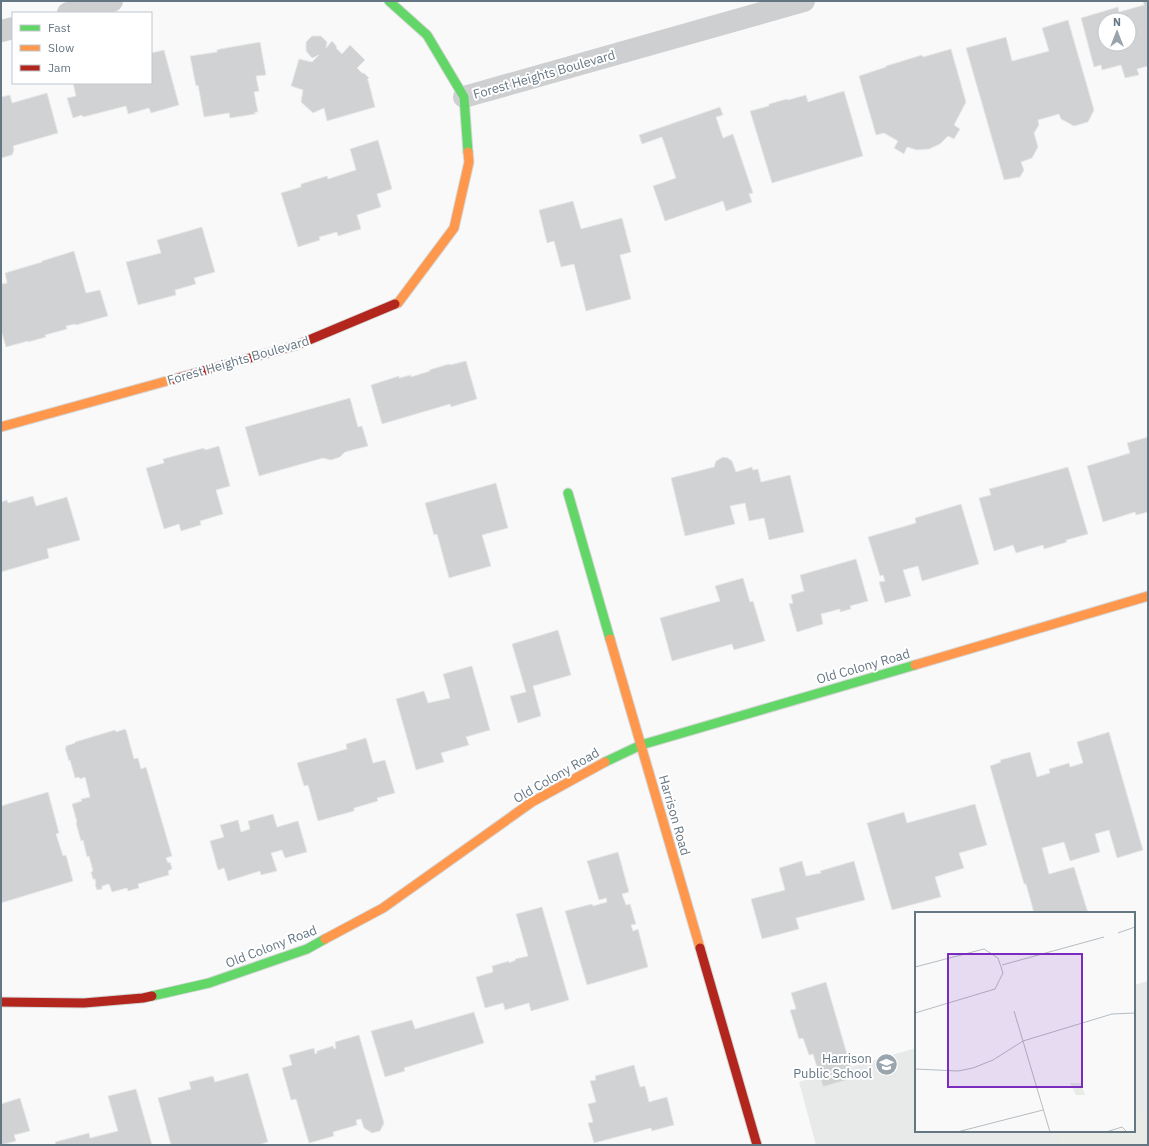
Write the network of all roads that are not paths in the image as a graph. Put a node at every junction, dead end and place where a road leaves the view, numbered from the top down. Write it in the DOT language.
graph roads {
  1 [pos="112,1"];
  2 [pos="389,1"];
  3 [pos="804,1"];
  4 [pos="72,12"];
  5 [pos="12,28"];
  6 [pos="1,31"];
  7 [pos="464,97"];
  8 [pos="1,427"];
  9 [pos="568,493"];
  10 [pos="1148,596"];
  11 [pos="641,745"];
  12 [pos="1,1002"];
  13 [pos="757,1145"];
  1 -- 4 [label="street"];
  2 -- 7 [label="street"];
  3 -- 7 [label="street, Forest Heights Boulevard"];
  5 -- 6 [label="street"];
  7 -- 8 [label="street, Forest Heights Boulevard"];
  9 -- 11 [label="street, Harrison Road"];
  10 -- 11 [label="street, Old Colony Road"];
  11 -- 12 [label="street, Old Colony Road"];
  11 -- 13 [label="street, Harrison Road"];
}
